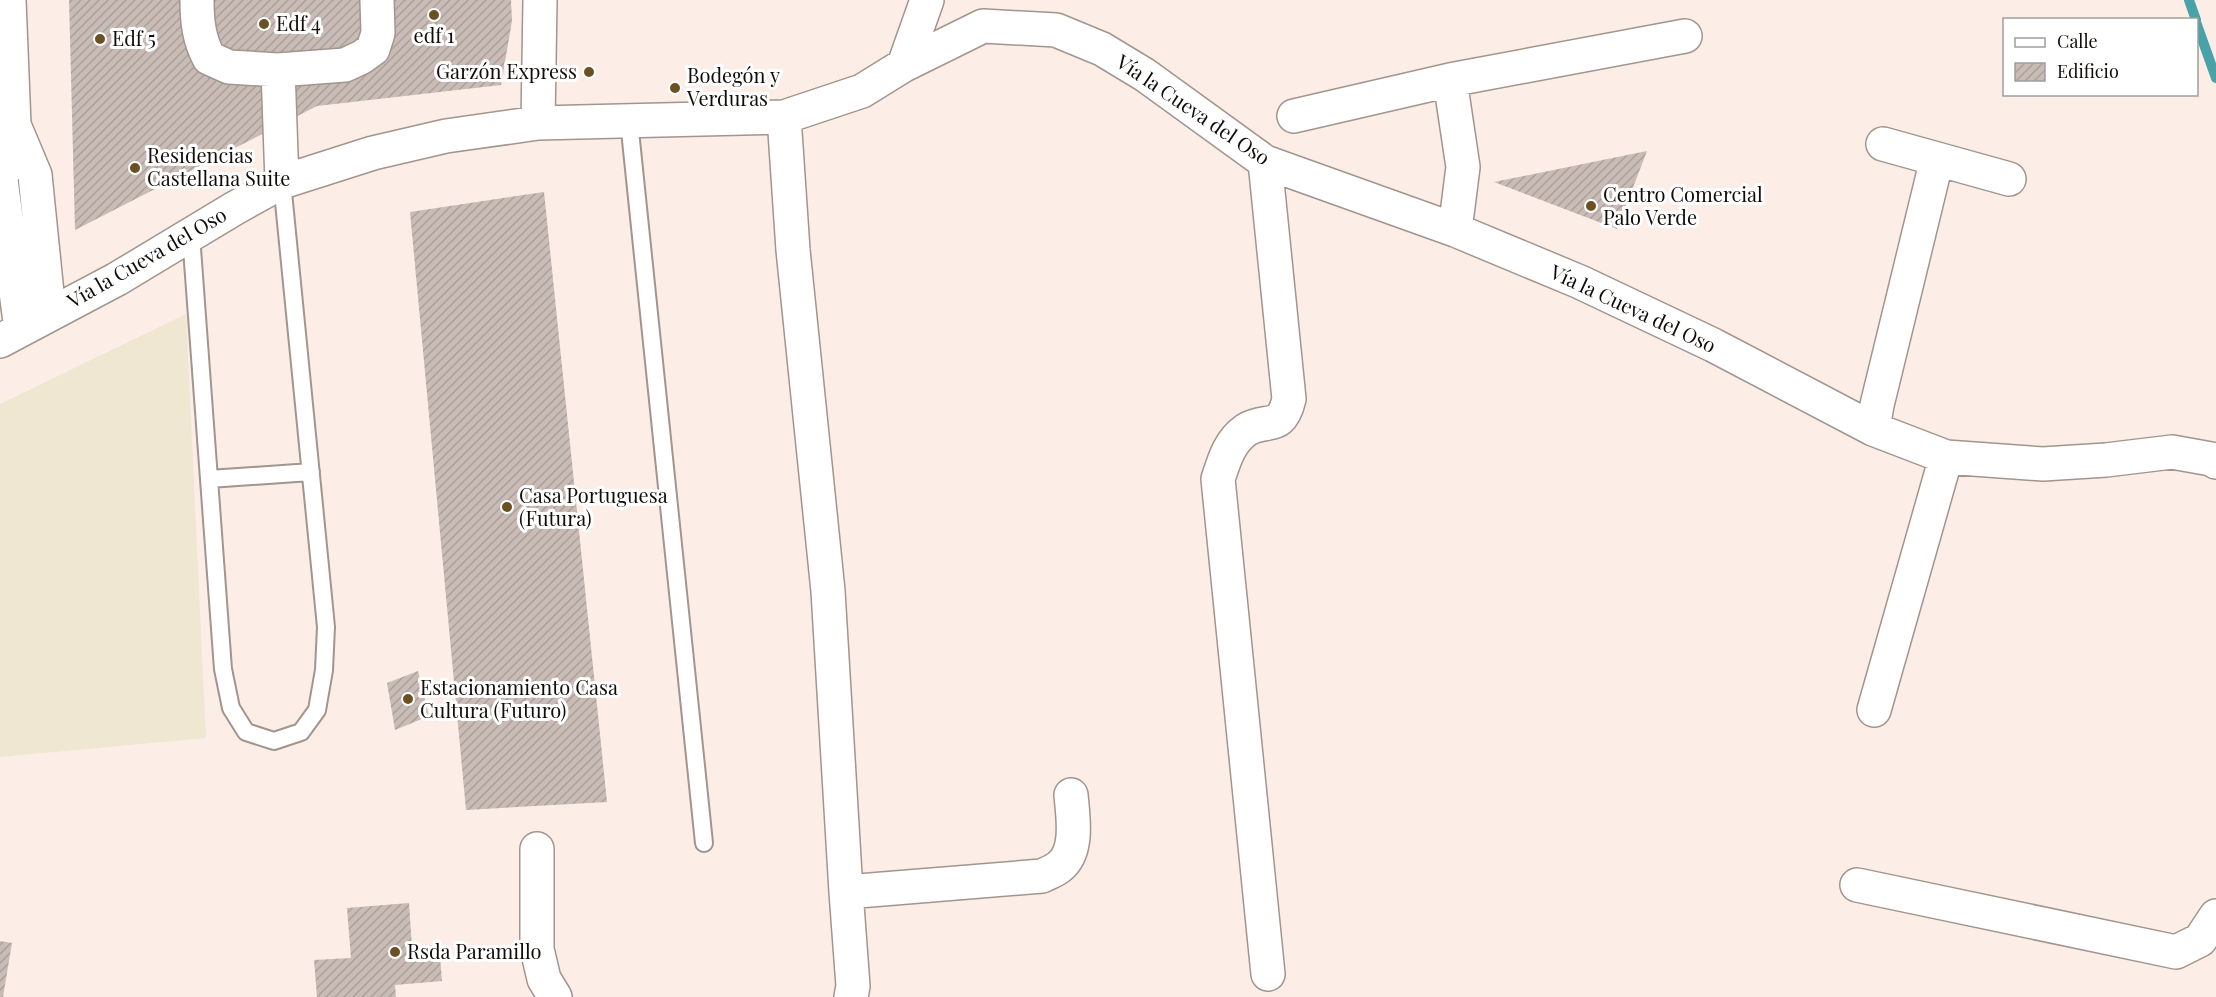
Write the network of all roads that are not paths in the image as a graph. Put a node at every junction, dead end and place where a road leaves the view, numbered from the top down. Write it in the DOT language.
graph roads {
  1 [pos="9,0"];
  2 [pos="197,0"];
  3 [pos="377,0"];
  4 [pos="540,0"];
  5 [pos="927,0"];
  6 [pos="1685,36"];
  7 [pos="904,65"];
  8 [pos="278,70"];
  9 [pos="1450,80"];
  10 [pos="1294,116"];
  11 [pos="784,117"];
  12 [pos="629,121"];
  13 [pos="538,123"];
  14 [pos="14,125"];
  15 [pos="1883,144"];
  16 [pos="1937,159"];
  17 [pos="1265,162"];
  18 [pos="2009,179"];
  19 [pos="282,182"];
  20 [pos="1455,230"];
  21 [pos="191,235"];
  22 [pos="49,313"];
  23 [pos="10,335"];
  24 [pos="1873,429"];
  25 [pos="1947,457"];
  26 [pos="2216,462"];
  27 [pos="310,472"];
  28 [pos="209,479"];
  29 [pos="1874,710"];
  30 [pos="1071,795"];
  31 [pos="704,843"];
  32 [pos="537,849"];
  33 [pos="1857,885"];
  34 [pos="846,892"];
  35 [pos="2216,916"];
  36 [pos="1268,974"];
  37 [pos="555,997"];
  38 [pos="851,997"];
  1 -- 14 [label="street"];
  2 -- 8 [label="street"];
  3 -- 8 [label="street"];
  4 -- 13 [label="street"];
  5 -- 7 [label="street"];
  6 -- 9 [label="street"];
  7 -- 11 [label="street, Vía la Cueva del Oso"];
  7 -- 17 [label="street, Vía la Cueva del Oso"];
  8 -- 19 [label="street"];
  9 -- 10 [label="street"];
  9 -- 20 [label="street"];
  11 -- 12 [label="street, Vía la Cueva del Oso"];
  11 -- 34 [label="street"];
  12 -- 13 [label="street, Vía la Cueva del Oso"];
  12 -- 31 [label="lane"];
  13 -- 19 [label="street, Vía la Cueva del Oso"];
  14 -- 22 [label="street"];
  14 -- 23 [label="street"];
  15 -- 16 [label="street"];
  16 -- 18 [label="street"];
  16 -- 24 [label="street"];
  17 -- 20 [label="street, Vía la Cueva del Oso"];
  17 -- 36 [label="street"];
  19 -- 21 [label="street, Vía la Cueva del Oso"];
  19 -- 27 [label="lane"];
  20 -- 24 [label="street, Vía la Cueva del Oso"];
  21 -- 22 [label="street, Vía la Cueva del Oso"];
  21 -- 28 [label="lane"];
  22 -- 23 [label="street, Vía la Cueva del Oso"];
  24 -- 25 [label="street, Vía la Cueva del Oso"];
  25 -- 26 [label="street, Vía la Cueva del Oso"];
  25 -- 29 [label="street"];
  27 -- 28 [label="lane"];
  27 -- 28 [label="lane"];
  30 -- 34 [label="street"];
  32 -- 37 [label="street"];
  33 -- 35 [label="street"];
  34 -- 38 [label="street"];
}
